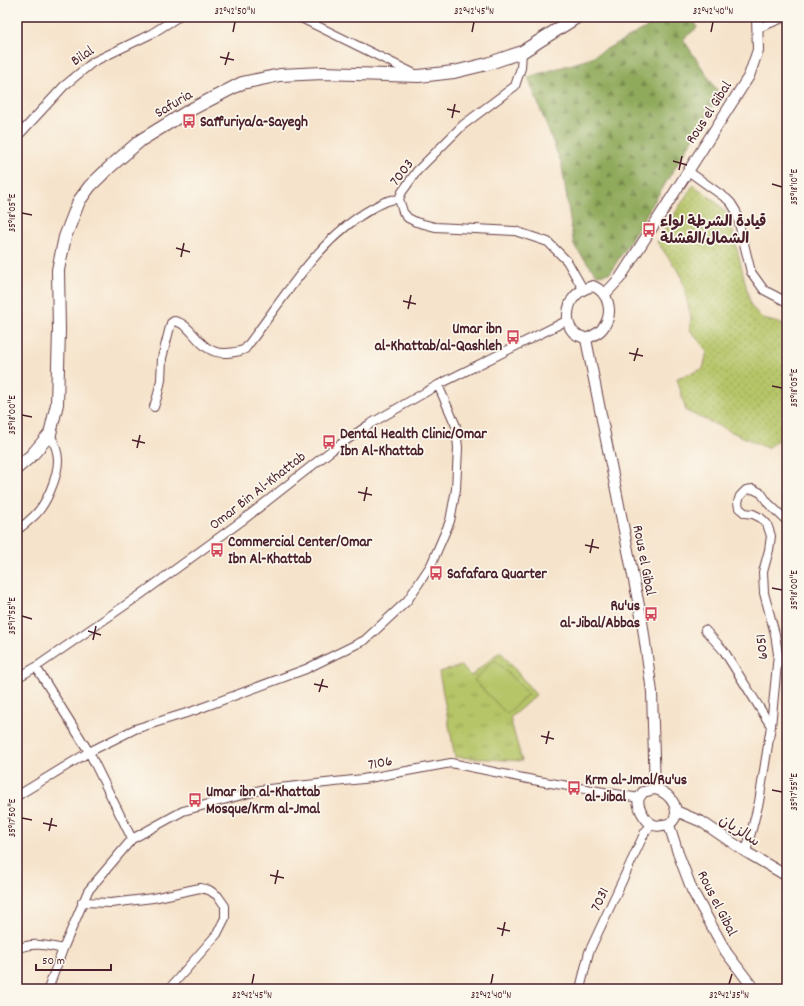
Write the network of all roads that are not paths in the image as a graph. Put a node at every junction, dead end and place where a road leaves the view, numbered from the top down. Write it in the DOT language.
graph roads {
  1 [pos="178,17"];
  2 [pos="299,17"];
  3 [pos="577,17"];
  4 [pos="757,17"];
  5 [pos="786,17"];
  6 [pos="758,28"];
  7 [pos="522,52"];
  8 [pos="419,76"];
  9 [pos="17,137"];
  10 [pos="688,171"];
  11 [pos="399,199"];
  12 [pos="582,289"];
  13 [pos="605,294"];
  14 [pos="787,302"];
  15 [pos="568,320"];
  16 [pos="586,339"];
  17 [pos="438,385"];
  18 [pos="154,407"];
  19 [pos="50,434"];
  20 [pos="17,468"];
  21 [pos="787,521"];
  22 [pos="17,530"];
  23 [pos="705,630"];
  24 [pos="36,667"];
  25 [pos="17,678"];
  26 [pos="771,726"];
  27 [pos="89,752"];
  28 [pos="655,789"];
  29 [pos="17,796"];
  30 [pos="639,798"];
  31 [pos="676,811"];
  32 [pos="652,824"];
  33 [pos="669,825"];
  34 [pos="132,839"];
  35 [pos="746,852"];
  36 [pos="787,876"];
  37 [pos="82,902"];
  38 [pos="17,949"];
  39 [pos="63,949"];
  40 [pos="48,989"];
  41 [pos="169,989"];
  42 [pos="580,989"];
  43 [pos="754,989"];
  1 -- 9 [label="street, Bilal"];
  2 -- 8 [label="street"];
  3 -- 7 [label="main road, Safuria"];
  4 -- 6 [label="street, Rous el Gibal"];
  5 -- 6 [label="street"];
  6 -- 10 [label="street, Rous el Gibal"];
  7 -- 8 [label="main road, Safuria"];
  7 -- 11 [label="street, 7003"];
  8 -- 19 [label="main road, Safuria"];
  10 -- 13 [label="street, Rous el Gibal"];
  10 -- 14 [label="street"];
  11 -- 12 [label="street, 7003"];
  11 -- 18 [label="street"];
  12 -- 13 [label="street"];
  12 -- 15 [label="street"];
  13 -- 16 [label="street"];
  15 -- 16 [label="street"];
  15 -- 17 [label="street, Omar Bin Al-Khattab"];
  16 -- 28 [label="street, Rous el Gibal"];
  17 -- 24 [label="street, Omar Bin Al-Khattab"];
  17 -- 27 [label="street"];
  19 -- 20 [label="main road, Safuria"];
  19 -- 22 [label="street"];
  21 -- 26 [label="street, 6051"];
  23 -- 26 [label="street"];
  24 -- 25 [label="street, Omar Bin Al-Khattab"];
  24 -- 27 [label="street"];
  26 -- 35 [label="street, 6051"];
  27 -- 29 [label="street"];
  27 -- 34 [label="street"];
  28 -- 30 [label="street"];
  28 -- 31 [label="street"];
  30 -- 32 [label="street"];
  30 -- 34 [label="street, 7106"];
  31 -- 33 [label="street"];
  31 -- 35 [label="street, سالزيان"];
  32 -- 33 [label="street"];
  32 -- 42 [label="street, 7031"];
  33 -- 43 [label="street, Rous el Gibal"];
  34 -- 37 [label="street"];
  35 -- 36 [label="street, سالزيان"];
  37 -- 39 [label="street"];
  37 -- 41 [label="street"];
  38 -- 39 [label="street"];
  39 -- 40 [label="street"];
}
